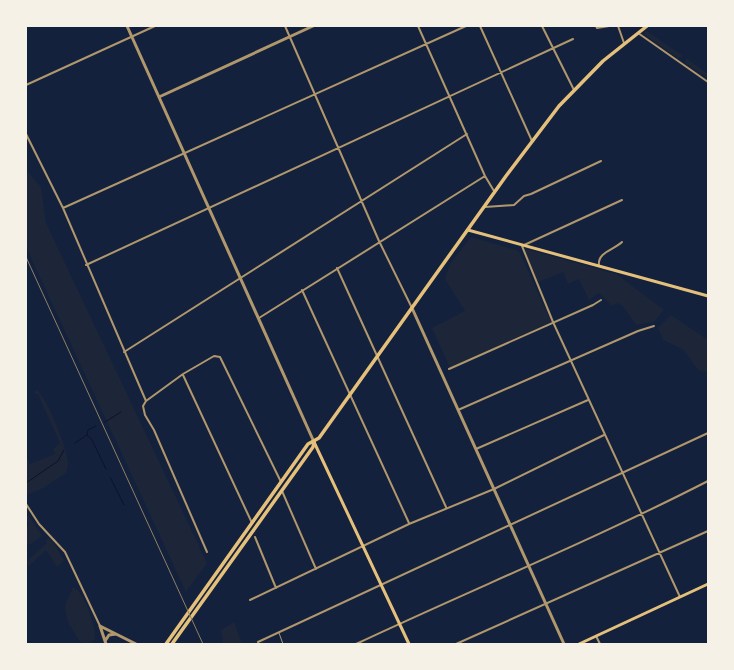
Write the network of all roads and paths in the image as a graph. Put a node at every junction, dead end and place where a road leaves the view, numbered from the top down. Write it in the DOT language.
graph roads {
  1 [pos="127,26"];
  2 [pos="155,26"];
  3 [pos="285,26"];
  4 [pos="313,26"];
  5 [pos="418,26"];
  6 [pos="466,26"];
  7 [pos="480,26"];
  8 [pos="542,26"];
  9 [pos="609,26"];
  10 [pos="618,26"];
  11 [pos="647,26"];
  12 [pos="597,27"];
  13 [pos="638,33"];
  14 [pos="290,36"];
  15 [pos="132,37"];
  16 [pos="573,39"];
  17 [pos="624,43"];
  18 [pos="426,44"];
  19 [pos="552,49"];
  20 [pos="501,74"];
  21 [pos="708,82"];
  22 [pos="26,85"];
  23 [pos="574,90"];
  24 [pos="316,95"];
  25 [pos="159,97"];
  26 [pos="450,97"];
  27 [pos="26,134"];
  28 [pos="467,134"];
  29 [pos="532,141"];
  30 [pos="339,148"];
  31 [pos="185,154"];
  32 [pos="601,161"];
  33 [pos="485,176"];
  34 [pos="495,192"];
  35 [pos="622,200"];
  36 [pos="362,201"];
  37 [pos="209,207"];
  38 [pos="485,207"];
  39 [pos="63,208"];
  40 [pos="468,230"];
  41 [pos="379,241"];
  42 [pos="622,242"];
  43 [pos="522,246"];
  44 [pos="86,264"];
  45 [pos="599,266"];
  46 [pos="337,268"];
  47 [pos="240,277"];
  48 [pos="302,290"];
  49 [pos="708,296"];
  50 [pos="601,300"];
  51 [pos="412,308"];
  52 [pos="258,318"];
  53 [pos="553,322"];
  54 [pos="654,326"];
  55 [pos="124,352"];
  56 [pos="378,355"];
  57 [pos="570,361"];
  58 [pos="449,369"];
  59 [pos="183,374"];
  60 [pos="349,395"];
  61 [pos="588,400"];
  62 [pos="146,401"];
  63 [pos="458,410"];
  64 [pos="708,433"];
  65 [pos="604,435"];
  66 [pos="314,442"];
  67 [pos="476,449"];
  68 [pos="622,474"];
  69 [pos="708,481"];
  70 [pos="281,482"];
  71 [pos="494,489"];
  72 [pos="282,491"];
  73 [pos="26,504"];
  74 [pos="446,507"];
  75 [pos="642,515"];
  76 [pos="252,523"];
  77 [pos="409,524"];
  78 [pos="510,525"];
  79 [pos="708,531"];
  80 [pos="255,537"];
  81 [pos="363,546"];
  82 [pos="207,552"];
  83 [pos="660,552"];
  84 [pos="528,565"];
  85 [pos="316,569"];
  86 [pos="708,584"];
  87 [pos="381,585"];
  88 [pos="276,588"];
  89 [pos="680,597"];
  90 [pos="250,600"];
  91 [pos="546,604"];
  92 [pos="399,624"];
  93 [pos="100,626"];
  94 [pos="278,632"];
  95 [pos="118,634"];
  96 [pos="596,636"];
  97 [pos="258,642"];
  98 [pos="106,643"];
  99 [pos="136,644"];
  100 [pos="166,644"];
  101 [pos="172,644"];
  102 [pos="283,644"];
  103 [pos="356,644"];
  104 [pos="409,644"];
  105 [pos="456,644"];
  106 [pos="564,644"];
  107 [pos="579,644"];
  108 [pos="600,644"];
  1 -- 15 [label="street"];
  2 -- 15 [label="street"];
  3 -- 14 [label="street"];
  4 -- 14 [label="street"];
  5 -- 18 [label="street"];
  6 -- 18 [label="street"];
  7 -- 20 [label="street"];
  8 -- 19 [label="street"];
  9 -- 12 [label="street"];
  10 -- 17 [label="street"];
  11 -- 13 [label="main road"];
  13 -- 17 [label="main road"];
  13 -- 21 [label="street"];
  14 -- 24 [label="street"];
  14 -- 25 [label="street"];
  15 -- 22 [label="street"];
  15 -- 25 [label="street"];
  16 -- 19 [label="street"];
  17 -- 23 [label="main road"];
  18 -- 24 [label="street"];
  18 -- 26 [label="street"];
  19 -- 20 [label="street"];
  19 -- 23 [label="street"];
  20 -- 26 [label="street"];
  20 -- 29 [label="street"];
  23 -- 29 [label="main road"];
  24 -- 30 [label="street"];
  24 -- 31 [label="street"];
  25 -- 31 [label="street"];
  26 -- 28 [label="street"];
  26 -- 30 [label="street"];
  27 -- 39 [label="street"];
  28 -- 33 [label="street"];
  28 -- 36 [label="street"];
  29 -- 34 [label="main road"];
  30 -- 36 [label="street"];
  30 -- 37 [label="street"];
  31 -- 37 [label="street"];
  31 -- 39 [label="street"];
  32 -- 38 [label="street"];
  33 -- 34 [label="street"];
  33 -- 41 [label="street"];
  34 -- 38 [label="main road"];
  35 -- 43 [label="street"];
  36 -- 41 [label="street"];
  36 -- 47 [label="street"];
  37 -- 44 [label="street"];
  37 -- 47 [label="street"];
  38 -- 40 [label="main road"];
  39 -- 44 [label="street"];
  40 -- 43 [label="main road"];
  40 -- 51 [label="main road"];
  41 -- 46 [label="street"];
  41 -- 51 [label="street"];
  42 -- 45 [label="street"];
  43 -- 45 [label="main road"];
  43 -- 53 [label="street"];
  44 -- 55 [label="street"];
  45 -- 49 [label="main road"];
  46 -- 48 [label="street"];
  46 -- 56 [label="street"];
  47 -- 52 [label="street"];
  47 -- 55 [label="street"];
  48 -- 52 [label="street"];
  48 -- 60 [label="street"];
  50 -- 53 [label="street"];
  51 -- 56 [label="main road"];
  51 -- 63 [label="street"];
  52 -- 66 [label="street"];
  53 -- 57 [label="street"];
  53 -- 58 [label="street"];
  54 -- 57 [label="street"];
  55 -- 62 [label="street"];
  56 -- 60 [label="main road"];
  56 -- 74 [label="street"];
  57 -- 61 [label="street"];
  57 -- 63 [label="street"];
  59 -- 62 [label="street"];
  59 -- 70 [label="street"];
  59 -- 76 [label="street"];
  60 -- 66 [label="main road"];
  60 -- 77 [label="street"];
  61 -- 65 [label="street"];
  61 -- 67 [label="street"];
  62 -- 82 [label="street"];
  63 -- 67 [label="street"];
  64 -- 68 [label="street"];
  65 -- 68 [label="street"];
  65 -- 71 [label="street"];
  66 -- 70 [label="main road"];
  66 -- 72 [label="main road"];
  66 -- 81 [label="main road"];
  67 -- 71 [label="street"];
  68 -- 75 [label="street"];
  68 -- 78 [label="street"];
  69 -- 75 [label="street"];
  70 -- 76 [label="main road"];
  71 -- 74 [label="street"];
  71 -- 78 [label="street"];
  72 -- 85 [label="street"];
  72 -- 101 [label="main road"];
  73 -- 93 [label="street"];
  74 -- 77 [label="street"];
  75 -- 83 [label="street"];
  75 -- 84 [label="street"];
  76 -- 100 [label="main road"];
  77 -- 81 [label="street"];
  78 -- 84 [label="street"];
  78 -- 87 [label="street"];
  79 -- 83 [label="street"];
  80 -- 88 [label="street"];
  81 -- 85 [label="street"];
  81 -- 87 [label="main road"];
  83 -- 89 [label="street"];
  83 -- 91 [label="street"];
  84 -- 91 [label="street"];
  84 -- 92 [label="street"];
  85 -- 88 [label="street"];
  86 -- 89 [label="main road"];
  87 -- 92 [label="main road"];
  87 -- 94 [label="street"];
  88 -- 90 [label="street"];
  89 -- 96 [label="main road"];
  91 -- 105 [label="street"];
  91 -- 106 [label="street"];
  92 -- 103 [label="street"];
  92 -- 104 [label="main road"];
  93 -- 95 [label="street"];
  93 -- 98 [label="street"];
  94 -- 97 [label="street"];
  94 -- 102 [label="lane"];
  95 -- 98 [label="street"];
  95 -- 99 [label="street"];
  96 -- 107 [label="main road"];
  96 -- 108 [label="street"];
}
